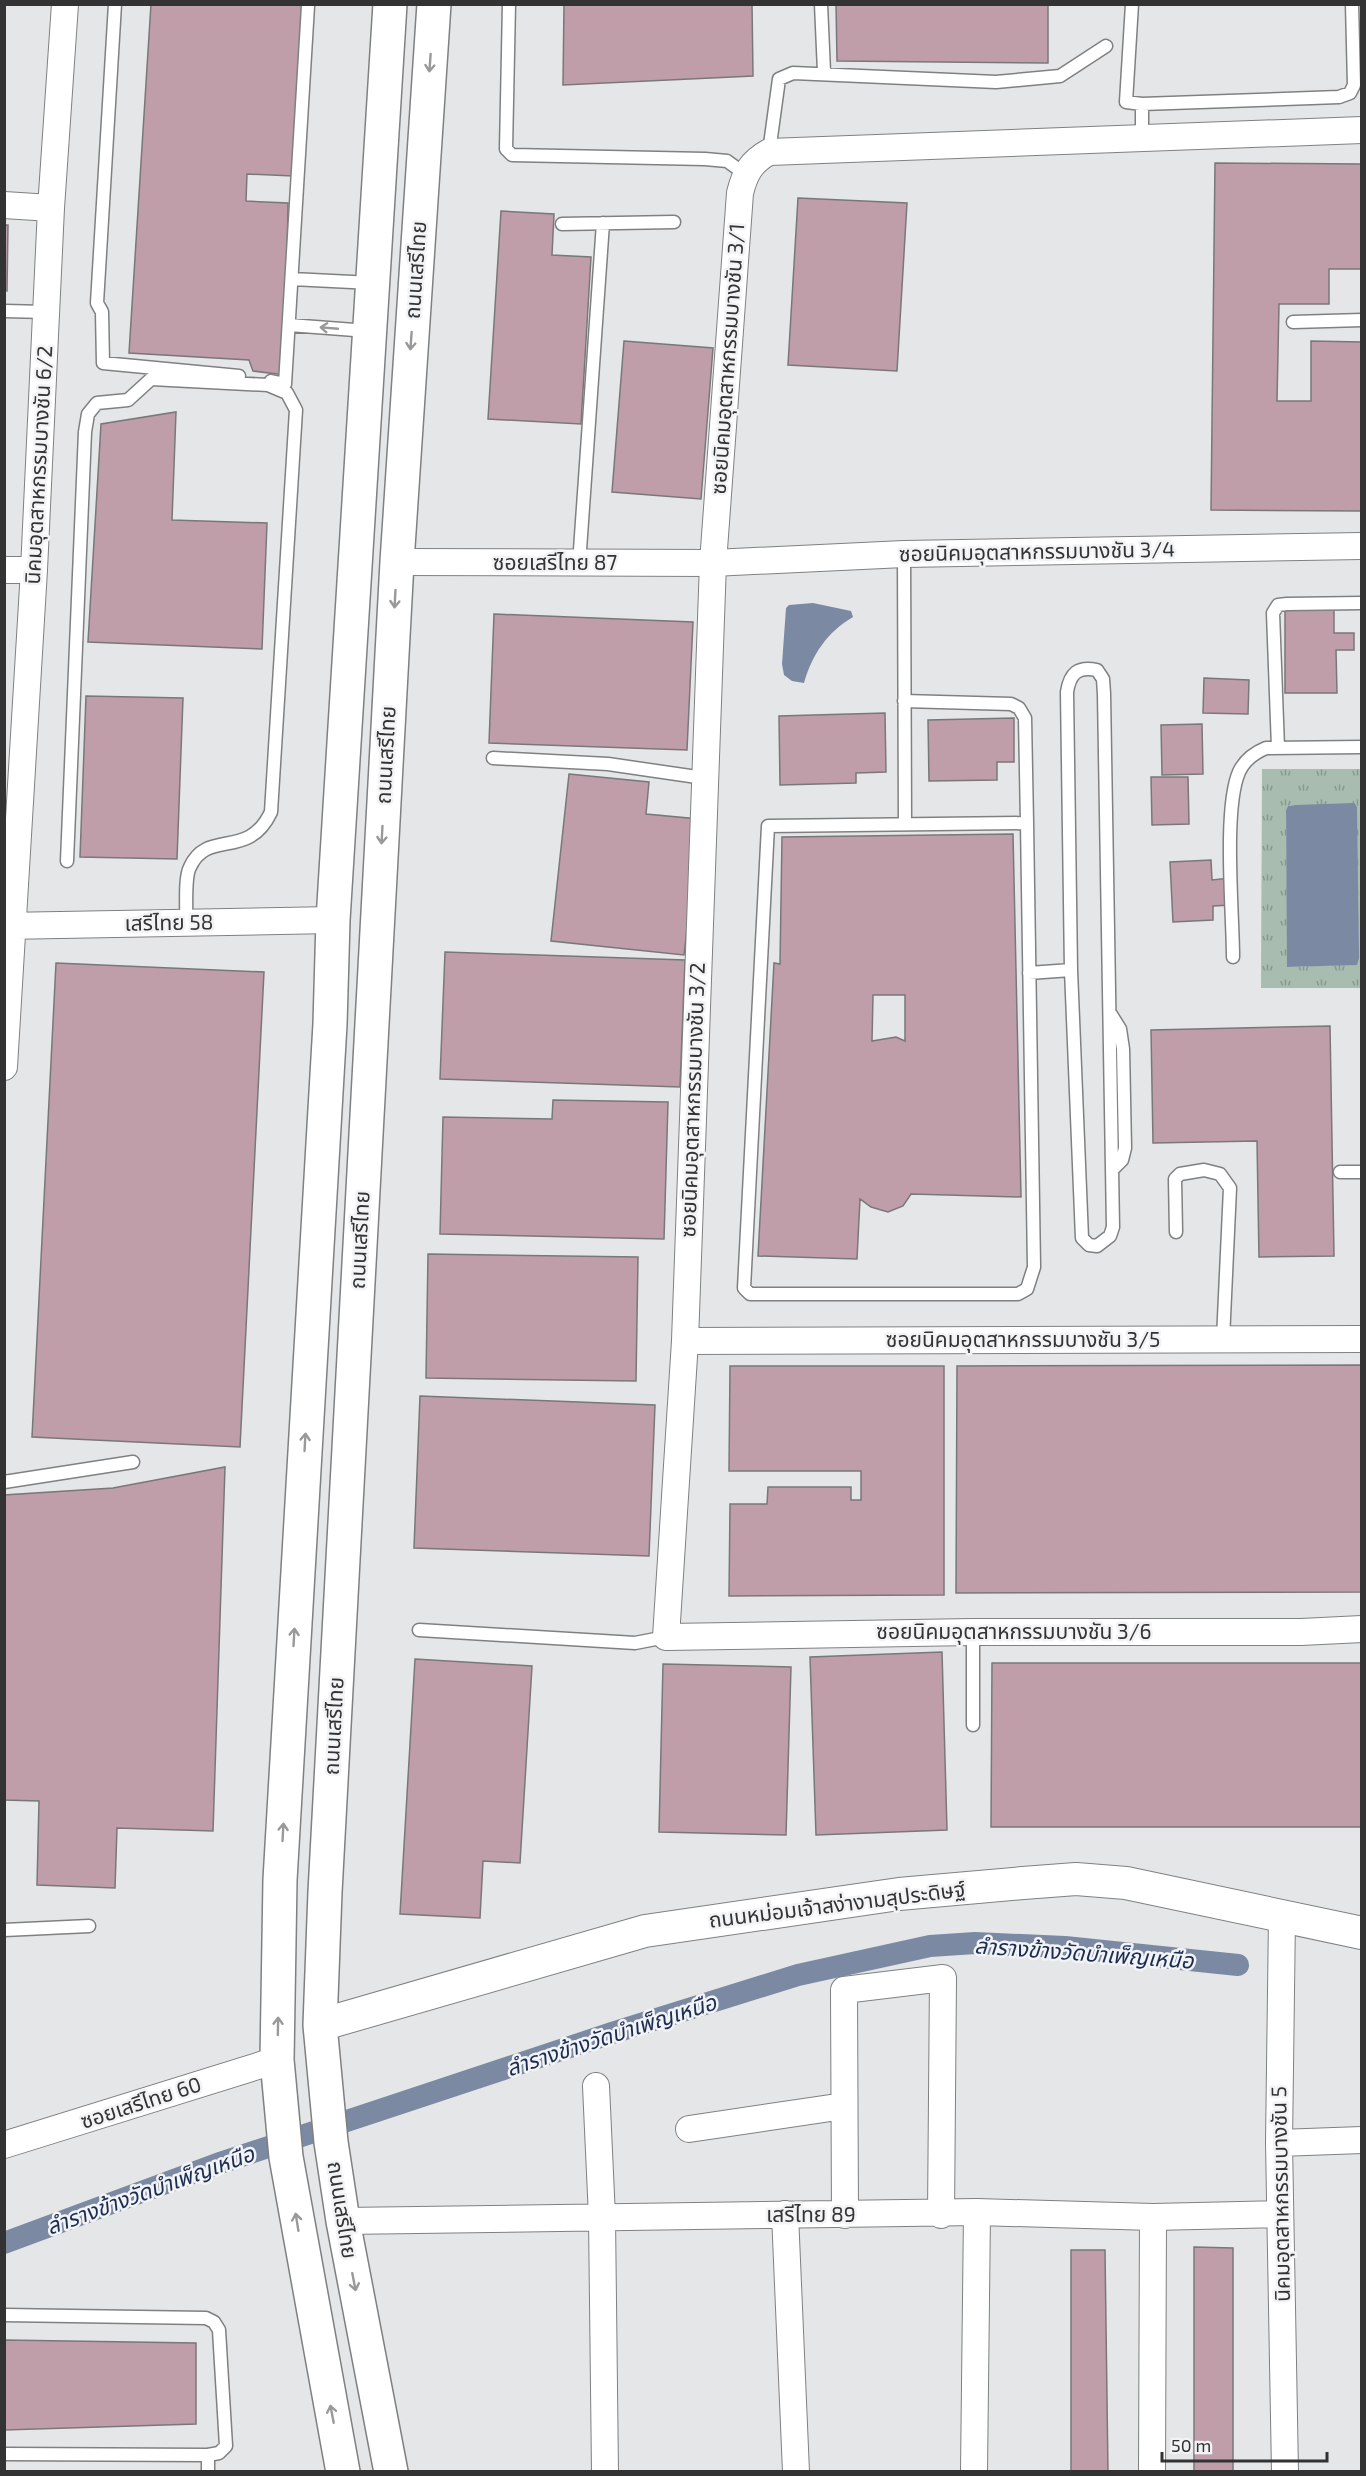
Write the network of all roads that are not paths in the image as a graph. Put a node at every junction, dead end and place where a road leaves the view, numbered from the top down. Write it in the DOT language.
graph roads {
  1 [pos="66,4"];
  2 [pos="114,4"];
  3 [pos="390,4"];
  4 [pos="434,4"];
  5 [pos="509,4"];
  6 [pos="821,4"];
  7 [pos="1132,4"];
  8 [pos="1352,4"];
  9 [pos="308,6"];
  10 [pos="1106,46"];
  11 [pos="824,72"];
  12 [pos="1142,104"];
  13 [pos="1362,130"];
  14 [pos="1142,140"];
  15 [pos="756,162"];
  16 [pos="4,205"];
  17 [pos="51,208"];
  18 [pos="674,222"];
  19 [pos="603,223"];
  20 [pos="562,224"];
  21 [pos="292,279"];
  22 [pos="372,283"];
  23 [pos="4,311"];
  24 [pos="46,312"];
  25 [pos="1362,320"];
  26 [pos="1293,322"];
  27 [pos="288,325"];
  28 [pos="369,332"];
  29 [pos="1362,546"];
  30 [pos="904,554"];
  31 [pos="397,562"];
  32 [pos="357,563"];
  33 [pos="713,563"];
  34 [pos="579,564"];
  35 [pos="4,570"];
  36 [pos="34,570"];
  37 [pos="1362,603"];
  38 [pos="904,700"];
  39 [pos="1362,747"];
  40 [pos="1278,748"];
  41 [pos="493,758"];
  42 [pos="704,778"];
  43 [pos="1027,822"];
  44 [pos="905,824"];
  45 [pos="67,861"];
  46 [pos="333,920"];
  47 [pos="186,923"];
  48 [pos="9,926"];
  49 [pos="1233,957"];
  50 [pos="1071,970"];
  51 [pos="1029,973"];
  52 [pos="4,1067"];
  53 [pos="1340,1172"];
  54 [pos="1362,1172"];
  55 [pos="1176,1232"];
  56 [pos="1362,1339"];
  57 [pos="1223,1340"];
  58 [pos="685,1341"];
  59 [pos="133,1462"];
  60 [pos="4,1482"];
  61 [pos="419,1629"];
  62 [pos="1362,1629"];
  63 [pos="973,1632"];
  64 [pos="666,1637"];
  65 [pos="973,1725"];
  66 [pos="1282,1916"];
  67 [pos="89,1926"];
  68 [pos="4,1930"];
  69 [pos="1362,1933"];
  70 [pos="320,2025"];
  71 [pos="277,2060"];
  72 [pos="596,2086"];
  73 [pos="844,2106"];
  74 [pos="689,2129"];
  75 [pos="1362,2140"];
  76 [pos="1279,2143"];
  77 [pos="4,2145"];
  78 [pos="977,2212"];
  79 [pos="785,2214"];
  80 [pos="1280,2214"];
  81 [pos="844,2215"];
  82 [pos="941,2215"];
  83 [pos="602,2217"];
  84 [pos="1153,2217"];
  85 [pos="343,2221"];
  86 [pos="4,2316"];
  87 [pos="4,2454"];
  88 [pos="207,2455"];
  89 [pos="208,2472"];
  90 [pos="343,2472"];
  91 [pos="391,2472"];
  92 [pos="605,2472"];
  93 [pos="796,2472"];
  94 [pos="974,2472"];
  95 [pos="1152,2472"];
  96 [pos="1285,2472"];
  1 -- 17 [label="street, นิคมอุตสาหกรรมบางชัน 6/2"];
  2 -- 27 [label="lane"];
  3 -- 22 [label="main road, ถนนเสรีไทย"];
  4 -- 31 [label="main road, ถนนเสรีไทย, one-way"];
  5 -- 15 [label="lane"];
  6 -- 11 [label="lane"];
  7 -- 12 [label="lane"];
  8 -- 12 [label="lane"];
  9 -- 21 [label="lane"];
  10 -- 11 [label="lane"];
  11 -- 15 [label="lane"];
  12 -- 14 [label="lane"];
  13 -- 14 [label="street"];
  14 -- 15 [label="street"];
  15 -- 33 [label="street, ซอยนิคมอุตสาหกรรมบางชัน 3/1"];
  16 -- 17 [label="street"];
  17 -- 24 [label="street, นิคมอุตสาหกรรมบางชัน 6/2"];
  18 -- 19 [label="lane"];
  19 -- 20 [label="lane"];
  19 -- 34 [label="lane"];
  21 -- 22 [label="lane"];
  21 -- 27 [label="lane"];
  22 -- 28 [label="main road, ถนนเสรีไทย"];
  23 -- 24 [label="lane"];
  24 -- 36 [label="street, นิคมอุตสาหกรรมบางชัน 6/2"];
  25 -- 26 [label="lane"];
  28 -- 27 [label="lane, one-way"];
  28 -- 32 [label="main road, ถนนเสรีไทย"];
  29 -- 30 [label="street, ซอยนิคมอุตสาหกรรมบางชัน 3/4"];
  30 -- 33 [label="street, ซอยนิคมอุตสาหกรรมบางชัน 3/4"];
  30 -- 38 [label="lane"];
  31 -- 32 [label="main road"];
  31 -- 34 [label="street, ซอยเสรีไทย 87"];
  31 -- 70 [label="main road, ถนนเสรีไทย, one-way"];
  32 -- 46 [label="main road, ถนนเสรีไทย"];
  33 -- 34 [label="street, ซอยเสรีไทย 87"];
  33 -- 42 [label="street, ซอยนิคมอุตสาหกรรมบางชัน 3/2"];
  35 -- 36 [label="street"];
  36 -- 48 [label="street, นิคมอุตสาหกรรมบางชัน 6/2"];
  37 -- 40 [label="lane"];
  38 -- 43 [label="lane"];
  38 -- 44 [label="lane"];
  39 -- 40 [label="lane"];
  40 -- 49 [label="lane"];
  41 -- 42 [label="lane"];
  42 -- 58 [label="street, ซอยนิคมอุตสาหกรรมบางชัน 3/2"];
  43 -- 44 [label="lane"];
  43 -- 51 [label="lane"];
  44 -- 51 [label="lane"];
  45 -- 47 [label="lane"];
  46 -- 47 [label="street, เสรีไทย 58"];
  71 -- 46 [label="main road, ถนนเสรีไทย, one-way"];
  47 -- 48 [label="street, เสรีไทย 58"];
  48 -- 52 [label="street, นิคมอุตสาหกรรมบางชัน 6/2"];
  50 -- 50 [label="lane"];
  50 -- 51 [label="lane"];
  53 -- 54 [label="lane"];
  55 -- 57 [label="lane"];
  56 -- 57 [label="street, ซอยนิคมอุตสาหกรรมบางชัน 3/5"];
  57 -- 58 [label="street, ซอยนิคมอุตสาหกรรมบางชัน 3/5"];
  58 -- 64 [label="street, ซอยนิคมอุตสาหกรรมบางชัน 3/2"];
  59 -- 60 [label="lane"];
  61 -- 64 [label="lane"];
  62 -- 63 [label="street, ซอยนิคมอุตสาหกรรมบางชัน 3/6"];
  63 -- 64 [label="street, ซอยนิคมอุตสาหกรรมบางชัน 3/6"];
  63 -- 65 [label="lane"];
  66 -- 69 [label="street, ถนนหม่อมเจ้าสง่างามสุประดิษฐ์"];
  66 -- 70 [label="street, ถนนหม่อมเจ้าสง่างามสุประดิษฐ์"];
  66 -- 76 [label="street, นิคมอุตสาหกรรมบางชัน 5"];
  67 -- 68 [label="lane"];
  70 -- 85 [label="main road, ถนนเสรีไทย"];
  71 -- 77 [label="street, ซอยเสรีไทย 60"];
  90 -- 71 [label="main road, ถนนเสรีไทย, one-way"];
  72 -- 83 [label="street"];
  73 -- 74 [label="street"];
  73 -- 81 [label="street"];
  73 -- 82 [label="street"];
  75 -- 76 [label="street"];
  76 -- 80 [label="street, นิคมอุตสาหกรรมบางชัน 5"];
  78 -- 82 [label="street, เสรีไทย 89"];
  78 -- 84 [label="street, เสรีไทย 89"];
  78 -- 94 [label="street"];
  79 -- 81 [label="street, เสรีไทย 89"];
  79 -- 83 [label="street, เสรีไทย 89"];
  79 -- 93 [label="street"];
  80 -- 84 [label="street, เสรีไทย 89"];
  80 -- 96 [label="street, นิคมอุตสาหกรรมบางชัน 5"];
  81 -- 82 [label="street, เสรีไทย 89"];
  83 -- 85 [label="street, เสรีไทย 89"];
  83 -- 92 [label="street"];
  84 -- 95 [label="street"];
  85 -- 91 [label="main road, ถนนเสรีไทย, one-way"];
  86 -- 88 [label="lane"];
  87 -- 88 [label="lane"];
  88 -- 89 [label="lane"];
}
